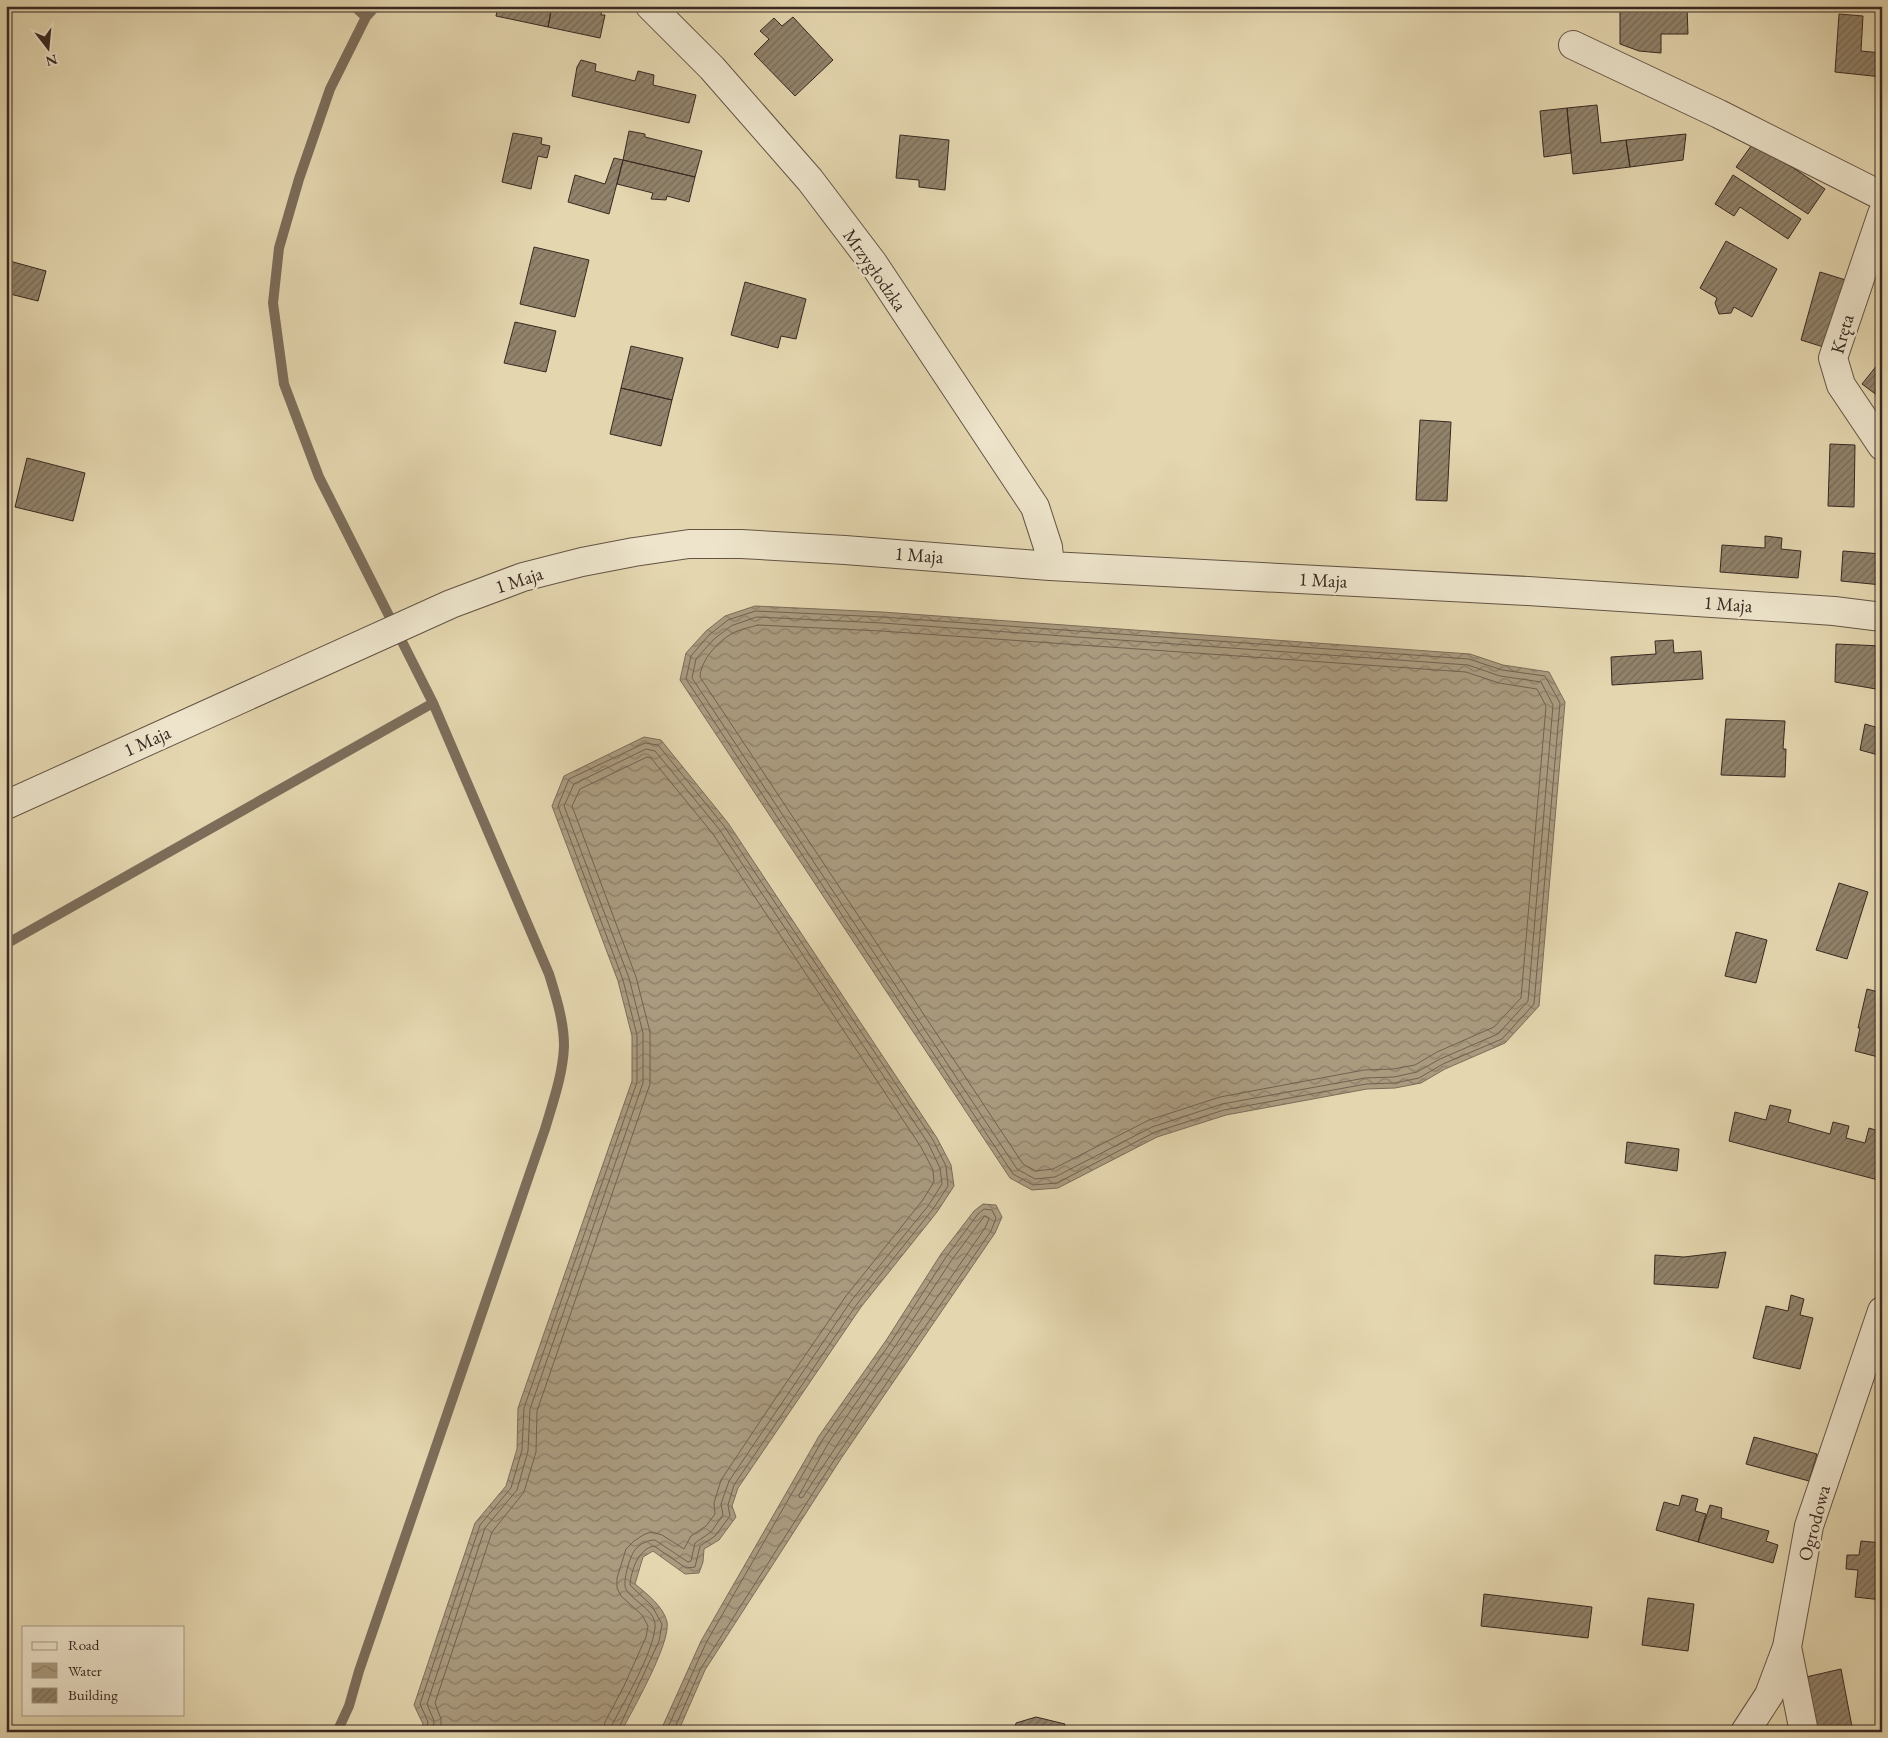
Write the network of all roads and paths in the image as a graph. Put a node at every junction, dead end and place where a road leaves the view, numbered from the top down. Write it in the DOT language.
graph roads {
  1 [pos="650,6"];
  2 [pos="1573,45"];
  3 [pos="1882,196"];
  4 [pos="1882,214"];
  5 [pos="1882,446"];
  6 [pos="1050,566"];
  7 [pos="1882,617"];
  8 [pos="6,805"];
  9 [pos="1882,1311"];
  10 [pos="1788,1648"];
  11 [pos="1745,1732"];
  12 [pos="1804,1732"];
  1 -- 6 [label="street, Mrzygłodzka"];
  2 -- 3 [label="street"];
  4 -- 5 [label="street, Kręta"];
  6 -- 7 [label="street, 1 Maja"];
  6 -- 8 [label="street, 1 Maja"];
  9 -- 10 [label="street, Ogrodowa"];
  10 -- 11 [label="street, Ogrodowa"];
  10 -- 12 [label="street"];
}
